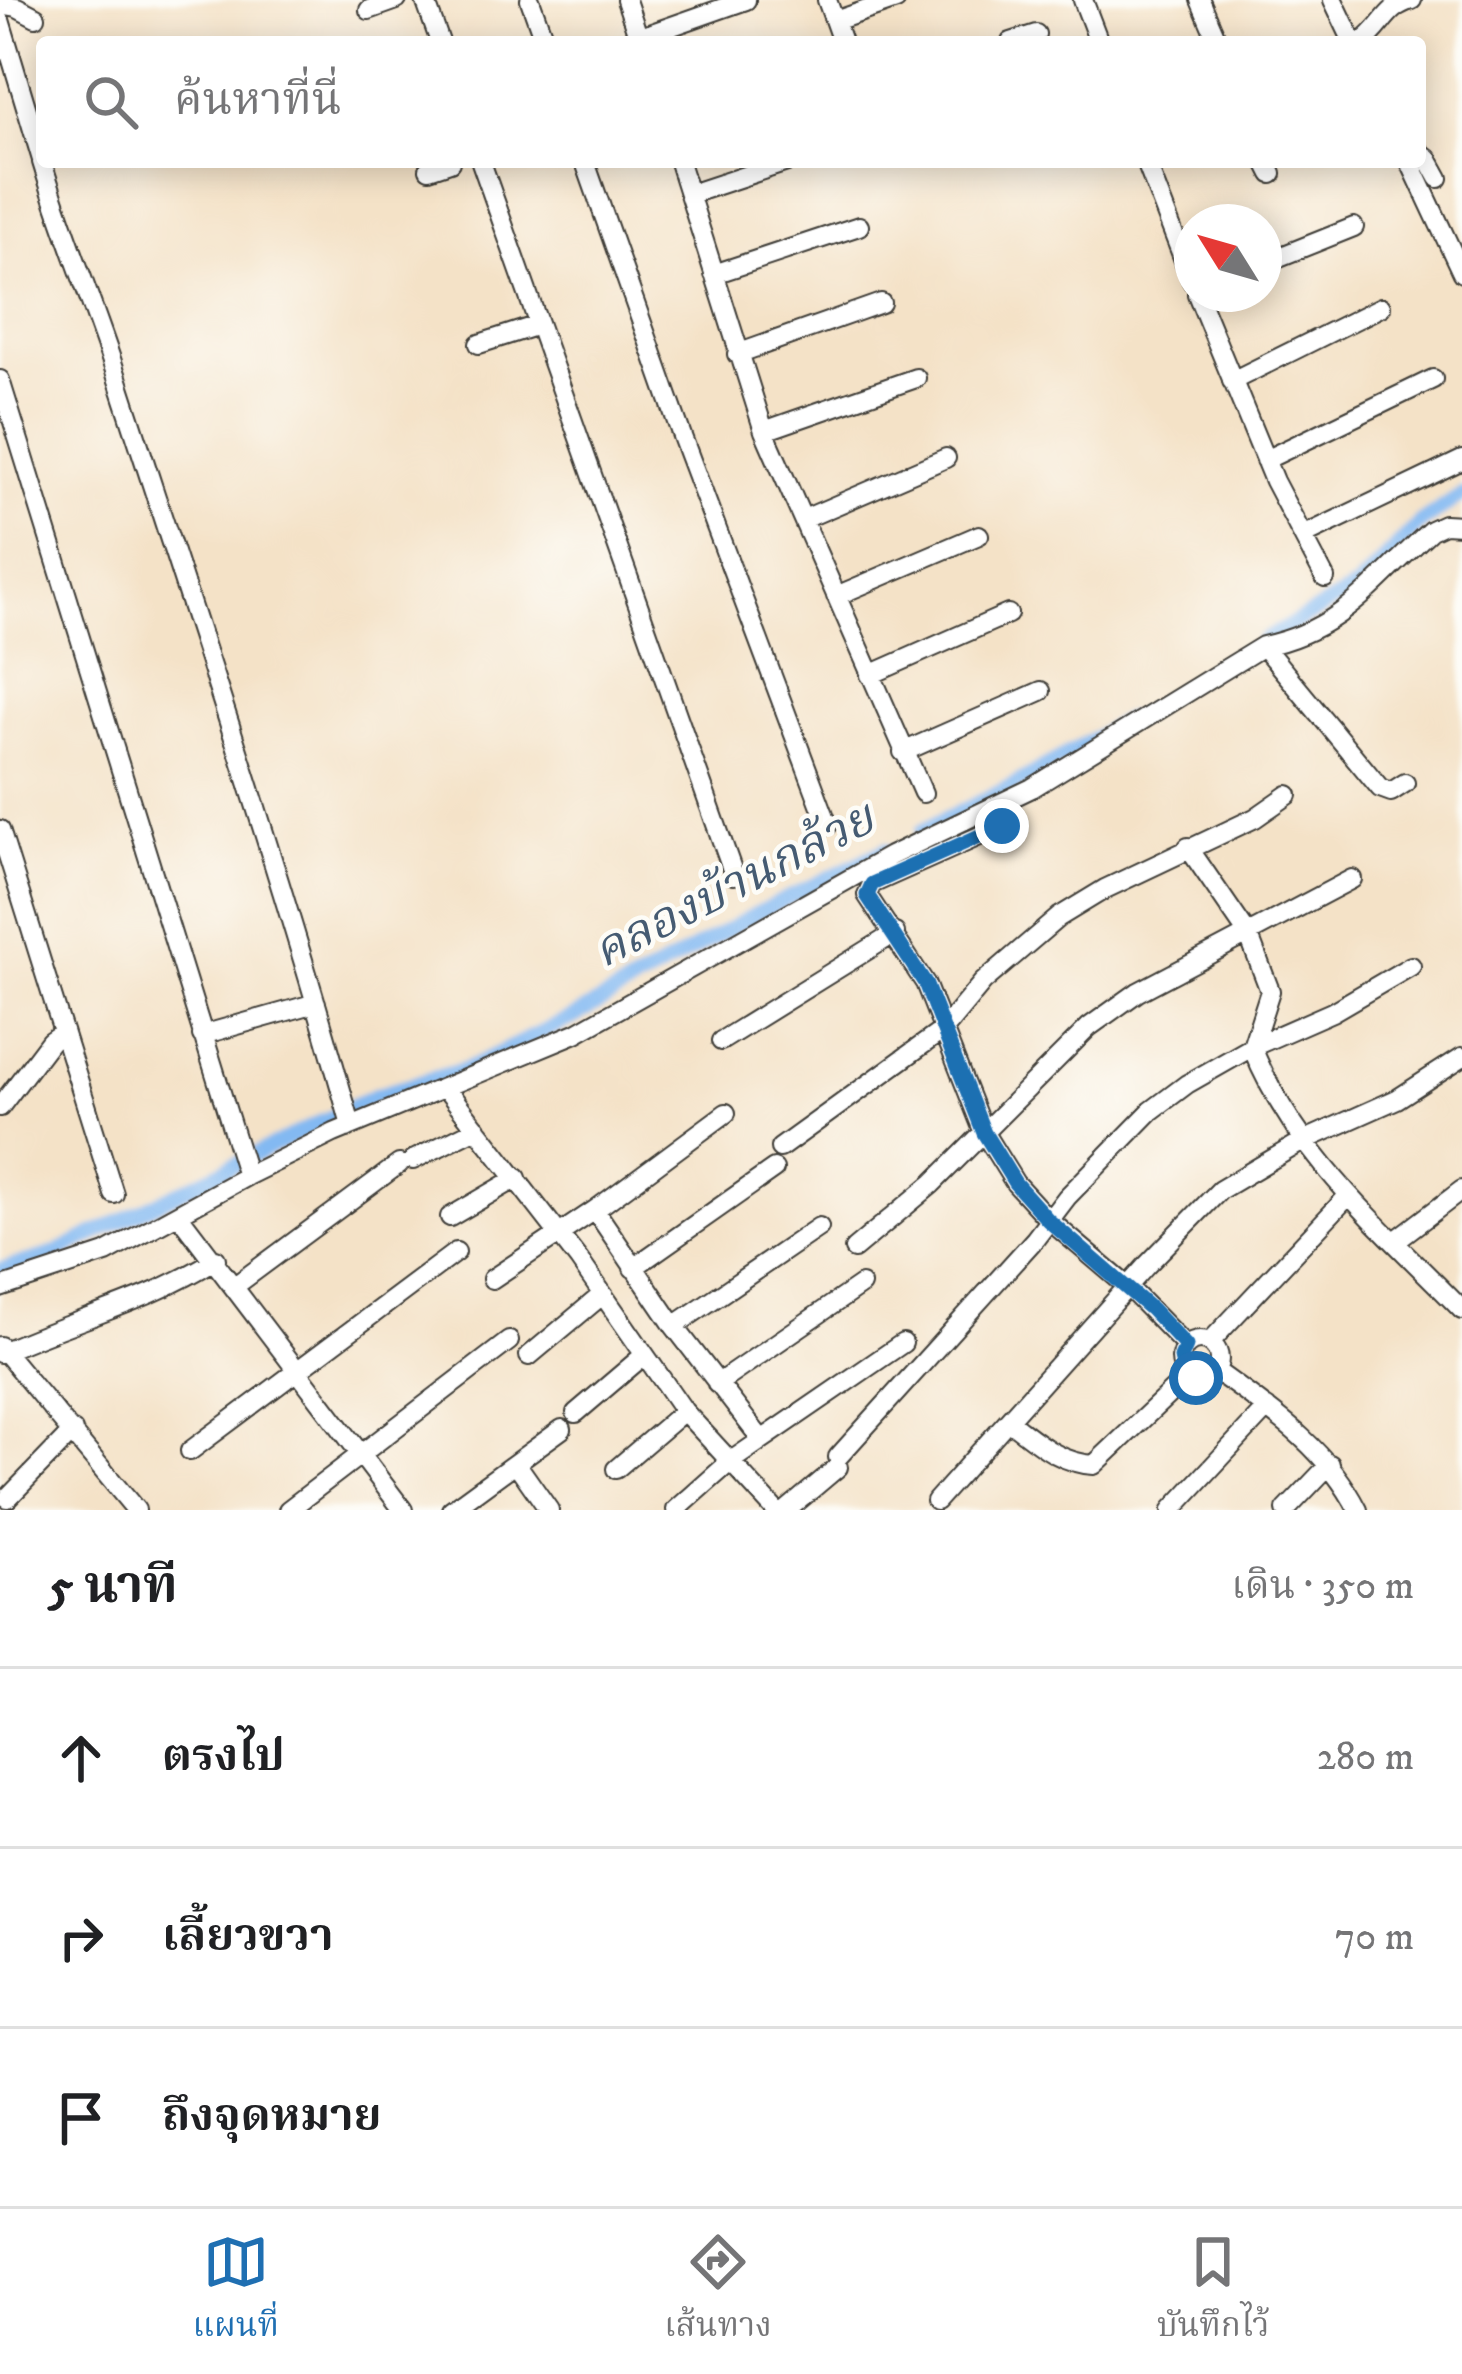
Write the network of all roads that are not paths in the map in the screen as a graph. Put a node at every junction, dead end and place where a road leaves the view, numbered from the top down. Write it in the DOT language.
graph roads {
  1 [pos="397,0"];
  2 [pos="425,0"];
  3 [pos="530,0"];
  4 [pos="626,0"];
  5 [pos="746,0"];
  6 [pos="827,0"];
  7 [pos="896,0"];
  8 [pos="1083,0"];
  9 [pos="1200,0"];
  10 [pos="1333,0"];
  11 [pos="1412,0"];
  12 [pos="0,4"];
  13 [pos="369,10"];
  14 [pos="36,17"];
  15 [pos="0,20"];
  16 [pos="835,21"];
  17 [pos="1036,34"];
  18 [pos="438,36"];
  19 [pos="542,36"];
  20 [pos="638,36"];
  21 [pos="650,36"];
  22 [pos="840,36"];
  23 [pos="1030,36"];
  24 [pos="1097,36"];
  25 [pos="1215,36"];
  26 [pos="1354,36"];
  27 [pos="1366,36"];
  28 [pos="36,141"];
  29 [pos="1426,156"];
  30 [pos="44,168"];
  31 [pos="432,168"];
  32 [pos="483,168"];
  33 [pos="587,168"];
  34 [pos="682,168"];
  35 [pos="769,168"];
  36 [pos="1148,168"];
  37 [pos="1414,168"];
  38 [pos="429,169"];
  39 [pos="1439,178"];
  40 [pos="690,194"];
  41 [pos="859,226"];
  42 [pos="1354,227"];
  43 [pos="1174,234"];
  44 [pos="1282,255"];
  45 [pos="1462,273"];
  46 [pos="714,274"];
  47 [pos="881,303"];
  48 [pos="1382,307"];
  49 [pos="1204,312"];
  50 [pos="538,326"];
  51 [pos="479,344"];
  52 [pos="737,355"];
  53 [pos="916,378"];
  54 [pos="0,380"];
  55 [pos="1433,380"];
  56 [pos="1232,381"];
  57 [pos="764,431"];
  58 [pos="946,458"];
  59 [pos="1265,460"];
  60 [pos="1462,460"];
  61 [pos="804,519"];
  62 [pos="1462,525"];
  63 [pos="979,535"];
  64 [pos="1303,536"];
  65 [pos="1325,578"];
  66 [pos="836,596"];
  67 [pos="1008,614"];
  68 [pos="1263,646"];
  69 [pos="870,675"];
  70 [pos="1041,691"];
  71 [pos="904,752"];
  72 [pos="1405,783"];
  73 [pos="923,793"];
  74 [pos="1288,795"];
  75 [pos="829,825"];
  76 [pos="1002,826"];
  77 [pos="0,830"];
  78 [pos="1189,847"];
  79 [pos="734,874"];
  80 [pos="1352,879"];
  81 [pos="22,902"];
  82 [pos="0,909"];
  83 [pos="895,933"];
  84 [pos="1249,936"];
  85 [pos="1411,966"];
  86 [pos="316,1003"];
  87 [pos="943,1030"];
  88 [pos="63,1032"];
  89 [pos="202,1035"];
  90 [pos="721,1041"];
  91 [pos="1252,1047"];
  92 [pos="1462,1057"];
  93 [pos="446,1089"];
  94 [pos="0,1108"];
  95 [pos="726,1113"];
  96 [pos="349,1125"];
  97 [pos="477,1128"];
  98 [pos="984,1133"];
  99 [pos="1303,1141"];
  100 [pos="780,1148"];
  101 [pos="774,1169"];
  102 [pos="246,1171"];
  103 [pos="517,1178"];
  104 [pos="1462,1190"];
  105 [pos="114,1194"];
  106 [pos="1349,1195"];
  107 [pos="595,1210"];
  108 [pos="178,1214"];
  109 [pos="450,1217"];
  110 [pos="1048,1220"];
  111 [pos="820,1227"];
  112 [pos="561,1236"];
  113 [pos="1395,1241"];
  114 [pos="854,1249"];
  115 [pos="456,1252"];
  116 [pos="216,1259"];
  117 [pos="632,1268"];
  118 [pos="492,1279"];
  119 [pos="236,1285"];
  120 [pos="861,1285"];
  121 [pos="1128,1287"];
  122 [pos="0,1288"];
  123 [pos="602,1295"];
  124 [pos="1462,1310"];
  125 [pos="674,1326"];
  126 [pos="509,1341"];
  127 [pos="903,1342"];
  128 [pos="1210,1342"];
  129 [pos="1186,1346"];
  130 [pos="1,1350"];
  131 [pos="530,1356"];
  132 [pos="643,1356"];
  133 [pos="299,1369"];
  134 [pos="1216,1370"];
  135 [pos="1190,1376"];
  136 [pos="716,1384"];
  137 [pos="1267,1408"];
  138 [pos="684,1411"];
  139 [pos="576,1413"];
  140 [pos="1010,1422"];
  141 [pos="562,1429"];
  142 [pos="73,1431"];
  143 [pos="760,1439"];
  144 [pos="190,1451"];
  145 [pos="363,1453"];
  146 [pos="731,1461"];
  147 [pos="516,1463"];
  148 [pos="1330,1464"];
  149 [pos="616,1469"];
  150 [pos="8,1498"];
  151 [pos="936,1501"];
  152 [pos="136,1510"];
  153 [pos="288,1510"];
  154 [pos="403,1510"];
  155 [pos="451,1510"];
  156 [pos="549,1510"];
  157 [pos="676,1510"];
  158 [pos="775,1510"];
  159 [pos="787,1510"];
  160 [pos="1172,1510"];
  161 [pos="1286,1510"];
  162 [pos="1358,1510"];
  1 -- 13 [label="street"];
  2 -- 18 [label="street"];
  3 -- 19 [label="street"];
  4 -- 20 [label="street"];
  5 -- 21 [label="street"];
  6 -- 16 [label="street"];
  7 -- 16 [label="street"];
  8 -- 24 [label="street"];
  9 -- 25 [label="street"];
  10 -- 26 [label="street"];
  11 -- 27 [label="street"];
  12 -- 14 [label="street"];
  15 -- 28 [label="street"];
  16 -- 22 [label="street"];
  17 -- 23 [label="street"];
  29 -- 39 [label="street"];
  30 -- 86 [label="street"];
  31 -- 38 [label="street"];
  32 -- 50 [label="street"];
  33 -- 75 [label="street"];
  34 -- 40 [label="street"];
  35 -- 40 [label="street"];
  36 -- 43 [label="street"];
  37 -- 45 [label="street"];
  40 -- 46 [label="street"];
  41 -- 46 [label="street"];
  42 -- 44 [label="street"];
  46 -- 52 [label="street"];
  47 -- 52 [label="street"];
  48 -- 56 [label="street"];
  49 -- 56 [label="street"];
  50 -- 51 [label="street"];
  50 -- 79 [label="street"];
  52 -- 57 [label="street"];
  53 -- 57 [label="street"];
  54 -- 89 [label="street"];
  55 -- 59 [label="street"];
  56 -- 59 [label="street"];
  57 -- 61 [label="street"];
  58 -- 61 [label="street"];
  59 -- 64 [label="street"];
  60 -- 64 [label="street"];
  61 -- 66 [label="street"];
  62 -- 68 [label="street"];
  63 -- 66 [label="street"];
  64 -- 65 [label="street"];
  66 -- 69 [label="street"];
  67 -- 69 [label="street"];
  68 -- 72 [label="street"];
  68 -- 93 [label="street"];
  69 -- 71 [label="street"];
  70 -- 71 [label="street"];
  71 -- 73 [label="street"];
  74 -- 78 [label="street"];
  76 -- 83 [label="street"];
  77 -- 81 [label="street"];
  78 -- 84 [label="street"];
  78 -- 87 [label="street"];
  80 -- 84 [label="street"];
  81 -- 82 [label="street"];
  81 -- 88 [label="street"];
  83 -- 87 [label="street"];
  83 -- 90 [label="street"];
  84 -- 91 [label="street"];
  84 -- 98 [label="street"];
  85 -- 91 [label="street"];
  86 -- 89 [label="street"];
  86 -- 96 [label="street"];
  87 -- 98 [label="street"];
  87 -- 100 [label="street"];
  88 -- 94 [label="street"];
  88 -- 105 [label="street"];
  89 -- 102 [label="street"];
  91 -- 99 [label="street"];
  91 -- 110 [label="street"];
  92 -- 99 [label="street"];
  93 -- 96 [label="street"];
  93 -- 97 [label="street"];
  95 -- 107 [label="street"];
  96 -- 102 [label="street"];
  97 -- 103 [label="street"];
  97 -- 119 [label="street"];
  98 -- 110 [label="street"];
  98 -- 114 [label="street"];
  99 -- 106 [label="street"];
  99 -- 121 [label="street"];
  101 -- 117 [label="street"];
  102 -- 108 [label="street"];
  103 -- 109 [label="street"];
  103 -- 112 [label="street"];
  104 -- 113 [label="street"];
  106 -- 113 [label="street"];
  106 -- 128 [label="street"];
  107 -- 112 [label="street"];
  107 -- 117 [label="street"];
  108 -- 116 [label="street"];
  108 -- 122 [label="street"];
  110 -- 121 [label="street"];
  110 -- 159 [label="street"];
  111 -- 125 [label="street"];
  112 -- 118 [label="street"];
  112 -- 123 [label="street"];
  113 -- 124 [label="street"];
  115 -- 133 [label="street"];
  116 -- 119 [label="street"];
  116 -- 130 [label="street"];
  117 -- 125 [label="street"];
  119 -- 133 [label="street"];
  120 -- 136 [label="street"];
  121 -- 129 [label="street"];
  121 -- 140 [label="street"];
  123 -- 131 [label="street"];
  123 -- 132 [label="street"];
  125 -- 136 [label="street"];
  126 -- 145 [label="street"];
  127 -- 143 [label="street"];
  128 -- 129 [label="street"];
  128 -- 134 [label="street"];
  129 -- 135 [label="street"];
  130 -- 142 [label="street"];
  132 -- 138 [label="street"];
  132 -- 139 [label="street"];
  133 -- 144 [label="street"];
  133 -- 145 [label="street"];
  134 -- 135 [label="street"];
  134 -- 137 [label="street"];
  135 -- 140 [label="street"];
  136 -- 143 [label="street"];
  137 -- 148 [label="street"];
  137 -- 160 [label="street"];
  138 -- 146 [label="street"];
  138 -- 149 [label="street"];
  140 -- 151 [label="street"];
  141 -- 147 [label="street"];
  142 -- 150 [label="street"];
  142 -- 152 [label="street"];
  143 -- 146 [label="street"];
  145 -- 153 [label="street"];
  145 -- 154 [label="street"];
  146 -- 157 [label="street"];
  146 -- 158 [label="street"];
  147 -- 155 [label="street"];
  147 -- 156 [label="street"];
  148 -- 161 [label="street"];
  148 -- 162 [label="street"];
}
